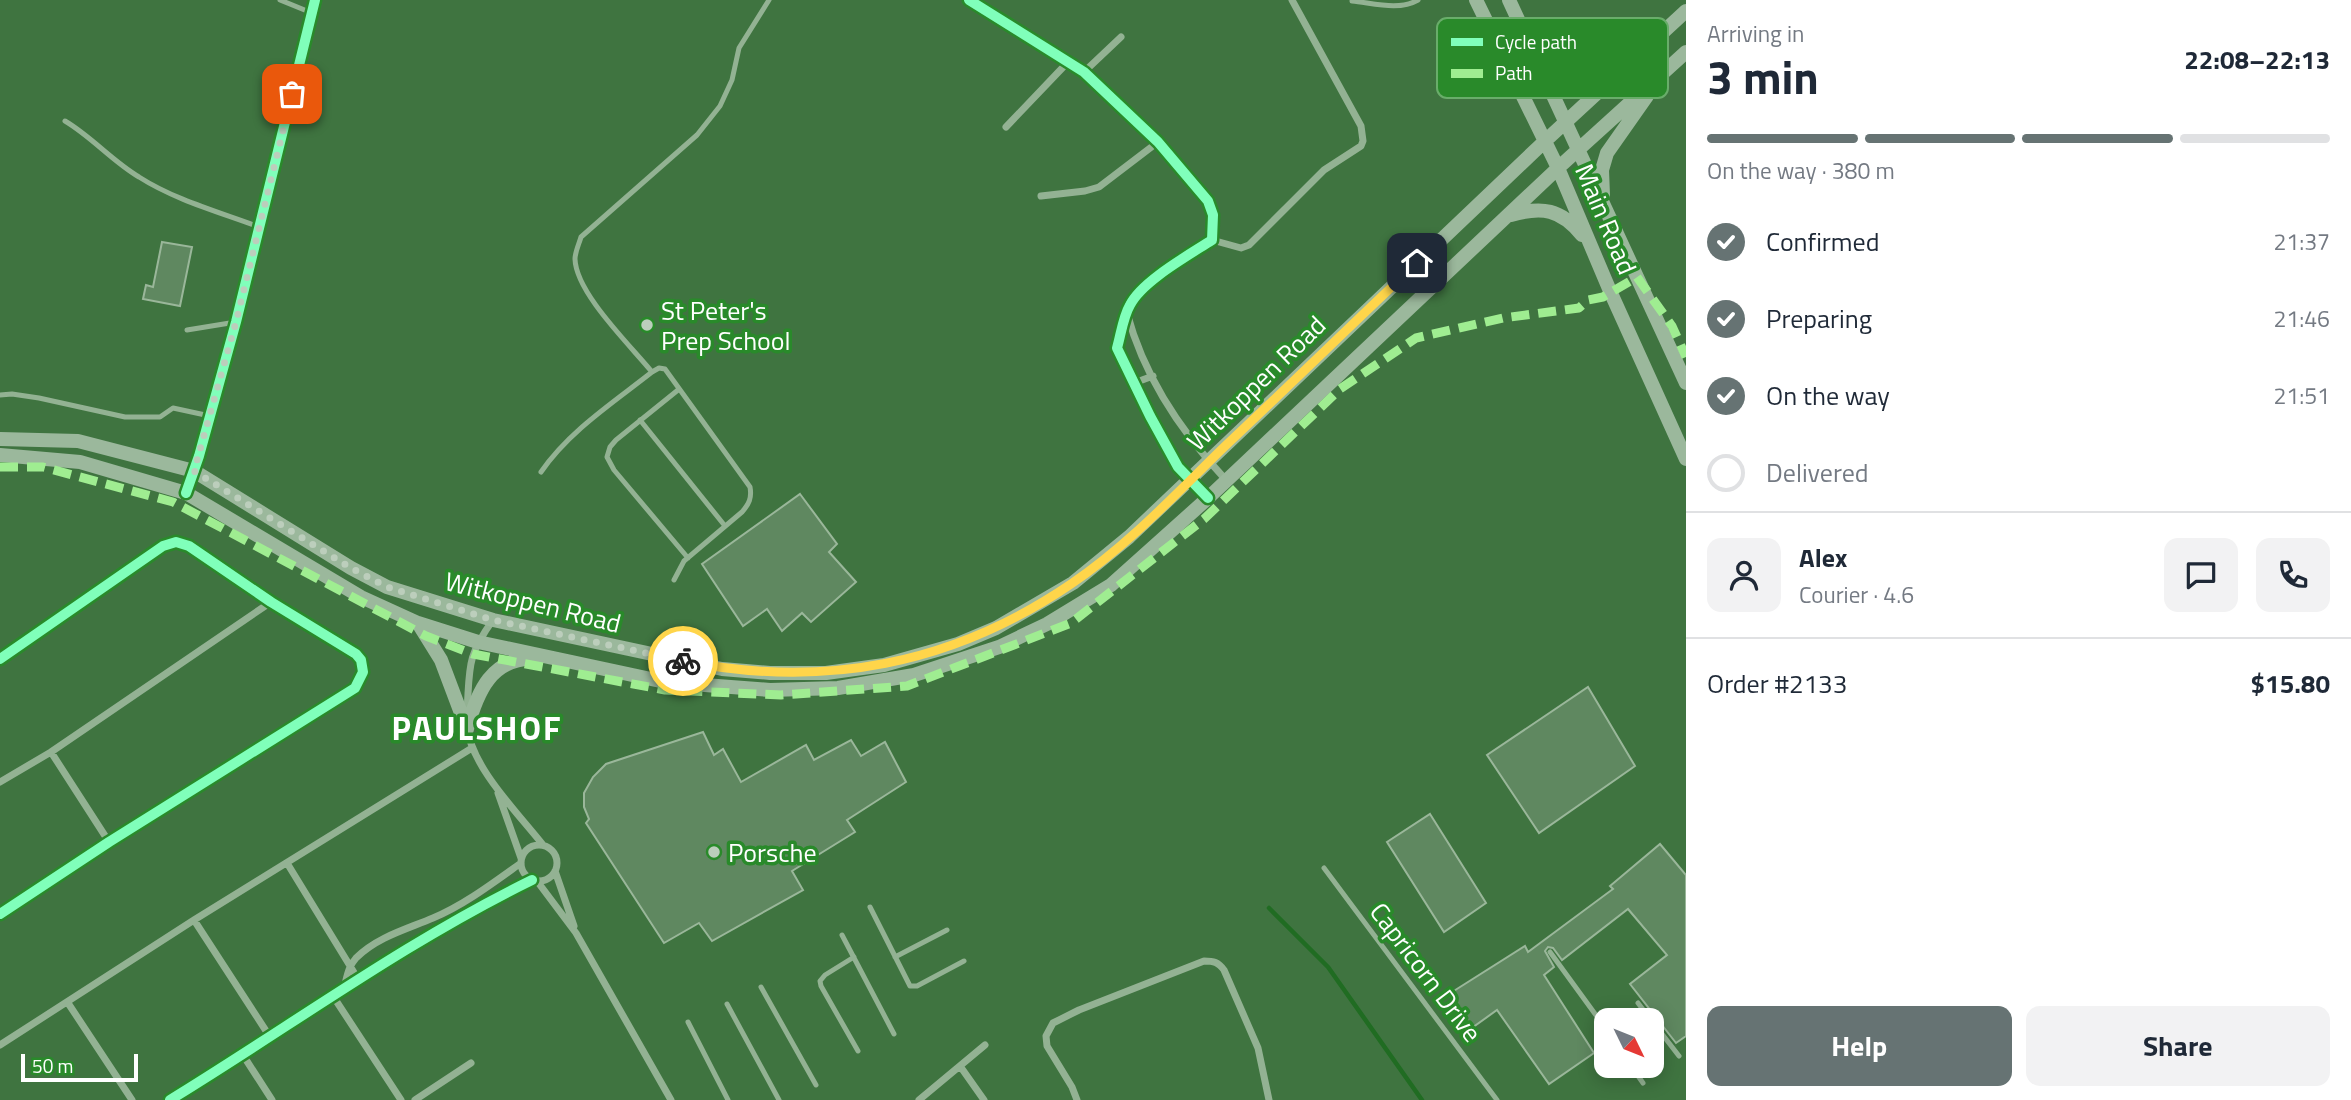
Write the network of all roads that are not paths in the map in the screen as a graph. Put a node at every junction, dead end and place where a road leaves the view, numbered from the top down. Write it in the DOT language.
graph roads {
  1 [pos="280,0"];
  2 [pos="316,0"];
  3 [pos="769,0"];
  4 [pos="969,0"];
  5 [pos="1292,0"];
  6 [pos="1418,0"];
  7 [pos="1476,0"];
  8 [pos="1509,0"];
  9 [pos="1352,1"];
  10 [pos="1686,11"];
  11 [pos="312,13"];
  12 [pos="1485,18"];
  13 [pos="1517,18"];
  14 [pos="1668,28"];
  15 [pos="1121,37"];
  16 [pos="1686,52"];
  17 [pos="1068,62"];
  18 [pos="1668,68"];
  19 [pos="1084,72"];
  20 [pos="1523,98"];
  21 [pos="1554,98"];
  22 [pos="1592,98"];
  23 [pos="1635,98"];
  24 [pos="1646,98"];
  25 [pos="65,121"];
  26 [pos="1565,123"];
  27 [pos="1006,127"];
  28 [pos="1157,142"];
  29 [pos="1544,142"];
  30 [pos="1578,150"];
  31 [pos="1558,168"];
  32 [pos="1041,196"];
  33 [pos="1604,202"];
  34 [pos="1508,216"];
  35 [pos="259,228"];
  36 [pos="1212,240"];
  37 [pos="1592,247"];
  38 [pos="1127,313"];
  39 [pos="236,322"];
  40 [pos="187,330"];
  41 [pos="652,372"];
  42 [pos="1153,376"];
  43 [pos="1134,383"];
  44 [pos="1686,383"];
  45 [pos="678,390"];
  46 [pos="0,395"];
  47 [pos="210,416"];
  48 [pos="640,420"];
  49 [pos="0,439"];
  50 [pos="0,455"];
  51 [pos="1686,459"];
  52 [pos="1209,462"];
  53 [pos="194,471"];
  54 [pos="541,472"];
  55 [pos="1190,480"];
  56 [pos="1226,480"];
  57 [pos="186,493"];
  58 [pos="1208,498"];
  59 [pos="725,526"];
  60 [pos="688,558"];
  61 [pos="674,580"];
  62 [pos="271,602"];
  63 [pos="493,620"];
  64 [pos="418,622"];
  65 [pos="478,642"];
  66 [pos="0,659"];
  67 [pos="566,660"];
  68 [pos="467,729"];
  69 [pos="472,748"];
  70 [pos="51,752"];
  71 [pos="1,780"];
  72 [pos="495,786"];
  73 [pos="109,842"];
  74 [pos="543,845"];
  75 [pos="521,861"];
  76 [pos="287,863"];
  77 [pos="1324,868"];
  78 [pos="555,872"];
  79 [pos="535,881"];
  80 [pos="870,907"];
  81 [pos="0,914"];
  82 [pos="194,920"];
  83 [pos="947,930"];
  84 [pos="576,933"];
  85 [pos="842,935"];
  86 [pos="1550,952"];
  87 [pos="853,957"];
  88 [pos="895,957"];
  89 [pos="964,961"];
  90 [pos="350,966"];
  91 [pos="358,979"];
  92 [pos="761,987"];
  93 [pos="344,989"];
  94 [pos="333,996"];
  95 [pos="68,1003"];
  96 [pos="1638,1003"];
  97 [pos="727,1004"];
  98 [pos="1642,1008"];
  99 [pos="1594,1012"];
  100 [pos="688,1022"];
  101 [pos="894,1034"];
  102 [pos="270,1037"];
  103 [pos="1664,1037"];
  104 [pos="0,1045"];
  105 [pos="985,1045"];
  106 [pos="858,1051"];
  107 [pos="243,1055"];
  108 [pos="1679,1056"];
  109 [pos="471,1063"];
  110 [pos="960,1066"];
  111 [pos="1639,1078"];
  112 [pos="1643,1083"];
  113 [pos="816,1085"];
  114 [pos="132,1100"];
  115 [pos="170,1100"];
  116 [pos="272,1100"];
  117 [pos="401,1100"];
  118 [pos="415,1100"];
  119 [pos="671,1100"];
  120 [pos="728,1100"];
  121 [pos="779,1100"];
  122 [pos="919,1100"];
  123 [pos="984,1100"];
  124 [pos="1077,1100"];
  125 [pos="1269,1100"];
  126 [pos="1497,1100"];
  1 -- 11 [label="lane"];
  2 -- 11 [label="street"];
  3 -- 41 [label="lane"];
  4 -- 17 [label="street"];
  5 -- 36 [label="street"];
  6 -- 9 [label="lane"];
  7 -- 12 [label="main road, Main Road"];
  8 -- 13 [label="main road, Main Road"];
  10 -- 14 [label="main road, Witkoppen Road"];
  11 -- 35 [label="street"];
  15 -- 19 [label="street"];
  16 -- 18 [label="main road, Witkoppen Road"];
  17 -- 19 [label="street"];
  17 -- 27 [label="street"];
  19 -- 28 [label="street"];
  20 -- 29 [label="main road, Main Road"];
  21 -- 26 [label="main road, Main Road"];
  22 -- 26 [label="main road, Witkoppen Road"];
  23 -- 30 [label="main road, Witkoppen Road"];
  24 -- 33 [label="main road"];
  25 -- 35 [label="lane"];
  26 -- 29 [label="main road, Witkoppen Road"];
  26 -- 30 [label="main road, Main Road"];
  28 -- 32 [label="street"];
  28 -- 36 [label="street"];
  29 -- 31 [label="main road, Main Road"];
  29 -- 52 [label="main road, Witkoppen Road"];
  30 -- 31 [label="main road, Witkoppen Road"];
  30 -- 33 [label="main road, Main Road"];
  31 -- 34 [label="main road, Witkoppen Road"];
  31 -- 37 [label="main road, Main Road"];
  33 -- 44 [label="main road, Main Road"];
  34 -- 37 [label="main road"];
  34 -- 56 [label="main road, Witkoppen Road"];
  35 -- 39 [label="street"];
  36 -- 38 [label="street"];
  37 -- 51 [label="main road, Main Road"];
  38 -- 42 [label="street"];
  38 -- 43 [label="street"];
  39 -- 40 [label="lane"];
  39 -- 47 [label="street"];
  41 -- 45 [label="lane"];
  41 -- 54 [label="lane"];
  42 -- 43 [label="street"];
  42 -- 52 [label="street"];
  43 -- 55 [label="street"];
  45 -- 48 [label="lane"];
  45 -- 59 [label="lane"];
  46 -- 47 [label="lane"];
  47 -- 53 [label="street"];
  48 -- 59 [label="lane"];
  48 -- 60 [label="lane"];
  49 -- 53 [label="main road, Witkoppen Road"];
  50 -- 57 [label="main road, Witkoppen Road"];
  52 -- 55 [label="main road, Witkoppen Road"];
  52 -- 56 [label="street"];
  53 -- 57 [label="street"];
  53 -- 63 [label="main road, Witkoppen Road"];
  55 -- 58 [label="street"];
  55 -- 63 [label="main road, Witkoppen Road"];
  56 -- 58 [label="main road, Witkoppen Road"];
  57 -- 64 [label="main road, Witkoppen Road"];
  58 -- 67 [label="main road, Witkoppen Road"];
  59 -- 60 [label="lane"];
  60 -- 61 [label="lane"];
  62 -- 66 [label="street"];
  62 -- 70 [label="street"];
  62 -- 73 [label="street"];
  63 -- 65 [label="street"];
  64 -- 65 [label="main road, Witkoppen Road"];
  64 -- 68 [label="main road"];
  65 -- 67 [label="main road, Witkoppen Road"];
  65 -- 68 [label="street"];
  67 -- 68 [label="main road"];
  68 -- 69 [label="street"];
  69 -- 72 [label="street"];
  69 -- 76 [label="street"];
  70 -- 71 [label="street"];
  70 -- 73 [label="street"];
  72 -- 74 [label="street"];
  72 -- 75 [label="street"];
  73 -- 81 [label="street"];
  74 -- 75 [label="street"];
  74 -- 78 [label="street"];
  75 -- 79 [label="street"];
  75 -- 90 [label="street"];
  76 -- 82 [label="street"];
  76 -- 90 [label="street"];
  77 -- 126 [label="lane, Capricorn Drive"];
  78 -- 79 [label="street"];
  78 -- 84 [label="street"];
  79 -- 84 [label="street"];
  79 -- 91 [label="street"];
  80 -- 88 [label="lane"];
  82 -- 95 [label="street"];
  82 -- 102 [label="street"];
  83 -- 88 [label="lane"];
  84 -- 119 [label="street"];
  85 -- 87 [label="lane"];
  86 -- 99 [label="lane"];
  87 -- 101 [label="lane"];
  87 -- 106 [label="lane"];
  88 -- 89 [label="lane"];
  90 -- 91 [label="street"];
  90 -- 93 [label="street"];
  91 -- 93 [label="street"];
  92 -- 113 [label="lane"];
  93 -- 94 [label="street"];
  94 -- 102 [label="street"];
  94 -- 117 [label="street"];
  95 -- 104 [label="street"];
  95 -- 114 [label="street"];
  96 -- 98 [label="lane"];
  97 -- 121 [label="lane"];
  100 -- 120 [label="lane"];
  102 -- 107 [label="street"];
  103 -- 108 [label="lane"];
  105 -- 110 [label="street"];
  107 -- 115 [label="street"];
  107 -- 116 [label="street"];
  109 -- 118 [label="street"];
  110 -- 122 [label="street"];
  110 -- 123 [label="street"];
  111 -- 112 [label="lane"];
  124 -- 125 [label="street"];
}
